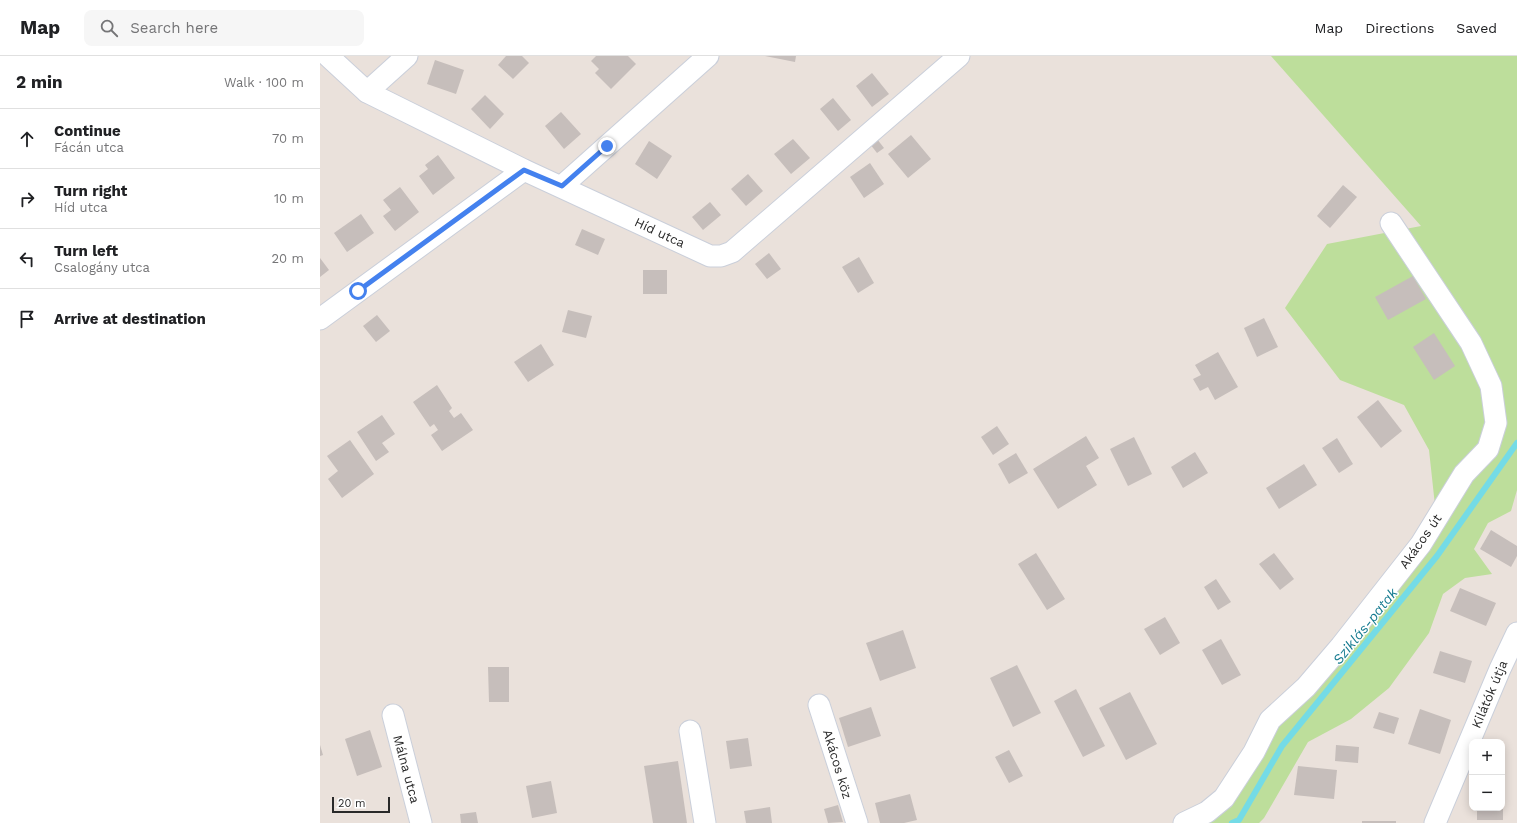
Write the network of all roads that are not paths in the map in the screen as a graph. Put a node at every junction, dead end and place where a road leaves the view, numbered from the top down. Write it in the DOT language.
graph roads {
  1 [pos="328,56"];
  2 [pos="407,56"];
  3 [pos="708,56"];
  4 [pos="959,56"];
  5 [pos="367,92"];
  6 [pos="524,170"];
  7 [pos="562,186"];
  8 [pos="1391,223"];
  9 [pos="320,319"];
  10 [pos="1517,633"];
  11 [pos="819,705"];
  12 [pos="393,716"];
  13 [pos="690,731"];
  14 [pos="421,823"];
  15 [pos="706,823"];
  16 [pos="857,823"];
  17 [pos="1184,823"];
  18 [pos="1435,823"];
  1 -- 5 [label="street, Híd utca"];
  2 -- 5 [label="street"];
  3 -- 7 [label="street"];
  4 -- 7 [label="street, Híd utca"];
  5 -- 6 [label="street, Híd utca"];
  6 -- 7 [label="street, Híd utca"];
  6 -- 9 [label="street"];
  8 -- 17 [label="street, Akácos út"];
  10 -- 18 [label="street, Kilátók útja"];
  11 -- 16 [label="street, Akácos köz"];
  12 -- 14 [label="street, Málna utca"];
  13 -- 15 [label="street"];
}
